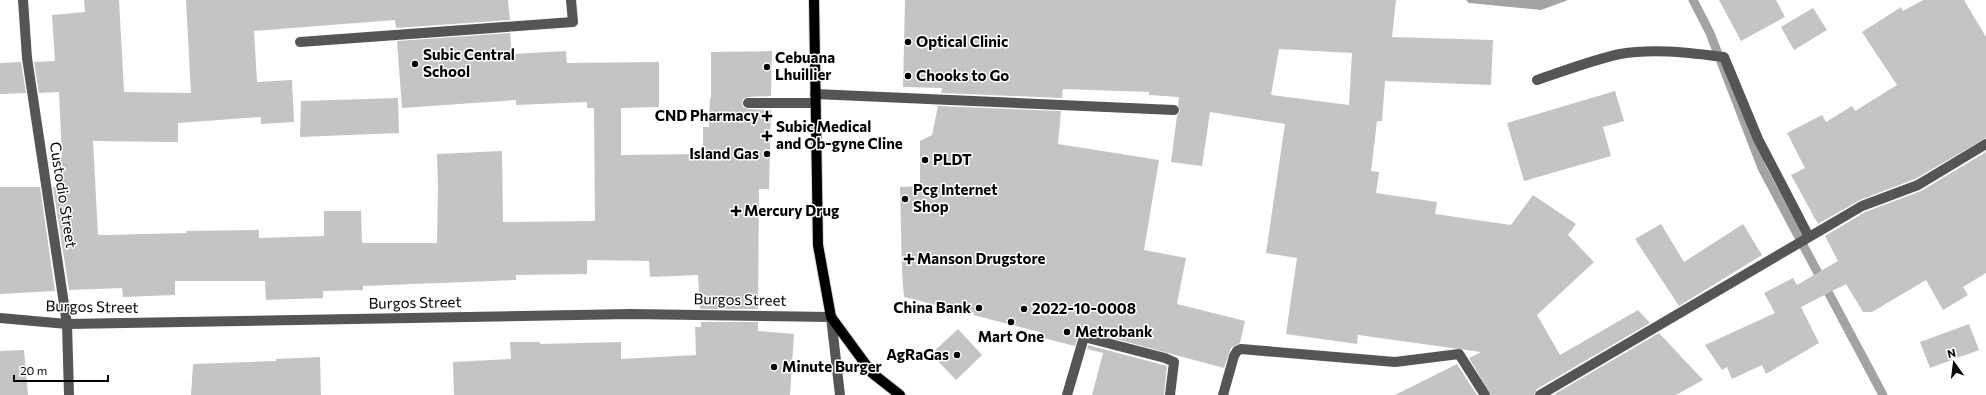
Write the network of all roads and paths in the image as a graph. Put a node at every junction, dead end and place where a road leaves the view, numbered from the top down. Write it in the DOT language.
graph roads {
  1 [pos="23,0"];
  2 [pos="571,0"];
  3 [pos="814,0"];
  4 [pos="300,42"];
  5 [pos="1537,80"];
  6 [pos="815,98"];
  7 [pos="748,103"];
  8 [pos="1174,110"];
  9 [pos="1986,144"];
  10 [pos="1809,238"];
  11 [pos="831,317"];
  12 [pos="0,318"];
  13 [pos="67,324"];
  14 [pos="69,395"];
  15 [pos="840,395"];
  16 [pos="900,395"];
  17 [pos="1067,395"];
  18 [pos="1170,395"];
  19 [pos="1223,395"];
  20 [pos="1485,395"];
  21 [pos="1540,395"];
  1 -- 13 [label="street, Custodio Street"];
  2 -- 4 [label="street"];
  3 -- 6 [label="main road"];
  5 -- 10 [label="street"];
  6 -- 7 [label="street"];
  6 -- 8 [label="street"];
  6 -- 11 [label="main road"];
  9 -- 10 [label="street"];
  10 -- 21 [label="street"];
  11 -- 13 [label="street, Burgos Street"];
  11 -- 15 [label="street"];
  11 -- 16 [label="main road"];
  12 -- 13 [label="street, Burgos Street"];
  13 -- 14 [label="street, Custodio Street"];
  17 -- 18 [label="street"];
  19 -- 20 [label="street"];
}
